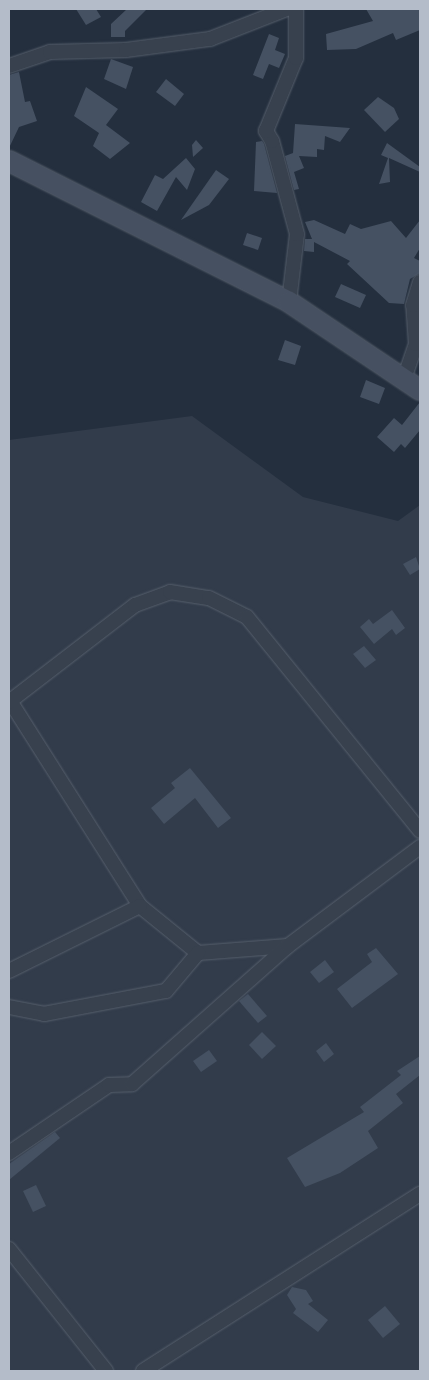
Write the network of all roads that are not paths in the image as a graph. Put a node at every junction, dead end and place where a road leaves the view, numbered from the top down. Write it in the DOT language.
graph roads {
  1 [pos="287,9"];
  2 [pos="296,9"];
  3 [pos="9,66"];
  4 [pos="9,161"];
  5 [pos="420,282"];
  6 [pos="289,302"];
  7 [pos="404,376"];
  8 [pos="420,390"];
  9 [pos="9,702"];
  10 [pos="420,831"];
  11 [pos="420,847"];
  12 [pos="140,906"];
  13 [pos="288,946"];
  14 [pos="198,952"];
  15 [pos="9,971"];
  16 [pos="9,1007"];
  17 [pos="9,1153"];
  18 [pos="420,1194"];
  19 [pos="9,1250"];
  20 [pos="106,1371"];
  21 [pos="143,1371"];
  1 -- 3 [label="street"];
  2 -- 6 [label="street"];
  4 -- 6 [label="street"];
  5 -- 7 [label="street"];
  6 -- 7 [label="street"];
  7 -- 8 [label="street"];
  9 -- 10 [label="street"];
  9 -- 12 [label="street"];
  11 -- 13 [label="street"];
  12 -- 14 [label="street"];
  12 -- 15 [label="street"];
  13 -- 14 [label="street"];
  13 -- 17 [label="street"];
  14 -- 16 [label="street"];
  18 -- 21 [label="street"];
  19 -- 20 [label="street"];
}
